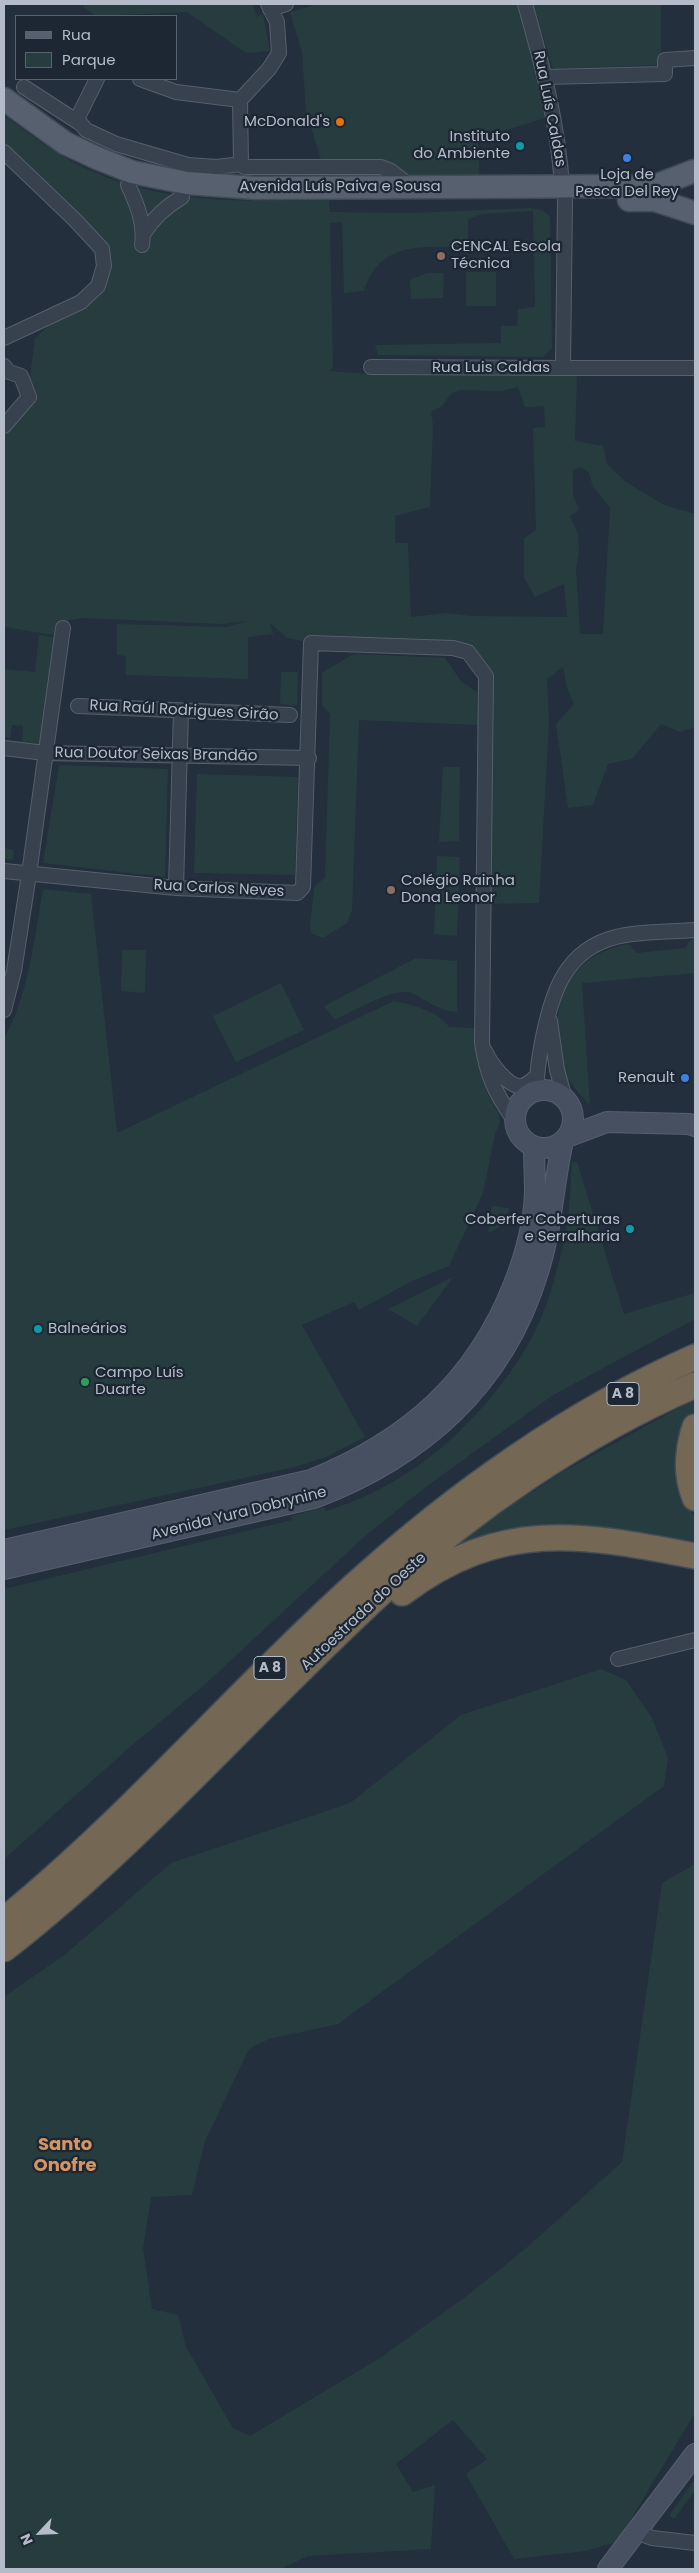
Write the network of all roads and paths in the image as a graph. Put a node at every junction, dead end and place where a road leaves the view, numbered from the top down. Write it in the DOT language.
graph roads {
  1 [pos="286,4"];
  2 [pos="525,4"];
  3 [pos="269,6"];
  4 [pos="695,58"];
  5 [pos="546,77"];
  6 [pos="97,80"];
  7 [pos="143,80"];
  8 [pos="24,87"];
  9 [pos="4,99"];
  10 [pos="240,100"];
  11 [pos="4,116"];
  12 [pos="79,121"];
  13 [pos="4,152"];
  14 [pos="241,164"];
  15 [pos="695,170"];
  16 [pos="128,185"];
  17 [pos="410,186"];
  18 [pos="563,193"];
  19 [pos="182,197"];
  20 [pos="695,213"];
  21 [pos="4,338"];
  22 [pos="371,367"];
  23 [pos="563,368"];
  24 [pos="695,368"];
  25 [pos="6,369"];
  26 [pos="4,426"];
  27 [pos="63,628"];
  28 [pos="78,706"];
  29 [pos="181,711"];
  30 [pos="290,715"];
  31 [pos="4,748"];
  32 [pos="45,753"];
  33 [pos="180,756"];
  34 [pos="309,758"];
  35 [pos="4,872"];
  36 [pos="29,874"];
  37 [pos="176,888"];
  38 [pos="695,930"];
  39 [pos="549,1006"];
  40 [pos="4,1010"];
  41 [pos="482,1043"];
  42 [pos="536,1084"];
  43 [pos="566,1100"];
  44 [pos="514,1120"];
  45 [pos="607,1122"];
  46 [pos="693,1124"];
  47 [pos="565,1139"];
  48 [pos="534,1147"];
  49 [pos="695,1357"];
  50 [pos="695,1386"];
  51 [pos="695,1426"];
  52 [pos="695,1498"];
  53 [pos="4,1550"];
  54 [pos="695,1556"];
  55 [pos="4,1568"];
  56 [pos="695,1640"];
  57 [pos="618,1659"];
  58 [pos="263,1708"];
  59 [pos="4,1920"];
  60 [pos="4,1949"];
  61 [pos="695,2454"];
  62 [pos="637,2532"];
  63 [pos="695,2543"];
  64 [pos="608,2569"];
  1 -- 3 [label="street"];
  2 -- 5 [label="street, Rua Luís Caldas"];
  3 -- 10 [label="street"];
  4 -- 5 [label="street"];
  5 -- 18 [label="street, Rua Luís Caldas"];
  6 -- 12 [label="street"];
  7 -- 10 [label="street"];
  8 -- 12 [label="street"];
  9 -- 17 [label="main road, Avenida Luís Paiva e Sousa"];
  10 -- 14 [label="street"];
  11 -- 16 [label="main road, Avenida Luís Paiva e Sousa"];
  12 -- 14 [label="street"];
  13 -- 21 [label="street"];
  14 -- 17 [label="street"];
  15 -- 18 [label="main road, Avenida Luís Paiva e Sousa"];
  15 -- 20 [label="main road"];
  16 -- 19 [label="main road, Avenida Luís Paiva e Sousa"];
  16 -- 19 [label="street"];
  17 -- 18 [label="main road, Avenida Luís Paiva e Sousa"];
  18 -- 19 [label="main road, Avenida Luís Paiva e Sousa"];
  18 -- 20 [label="main road, Avenida Luís Paiva e Sousa"];
  18 -- 23 [label="street, Rua Luis Caldas"];
  22 -- 23 [label="street, Rua Luis Caldas"];
  23 -- 24 [label="street"];
  25 -- 26 [label="street"];
  27 -- 32 [label="street"];
  28 -- 29 [label="street, Rua Raúl Rodrigues Girão"];
  29 -- 30 [label="street, Rua Raúl Rodrigues Girão"];
  29 -- 33 [label="street"];
  31 -- 32 [label="street, Rua Doutor Seixas Brandão"];
  32 -- 33 [label="street, Rua Doutor Seixas Brandão"];
  32 -- 36 [label="street"];
  33 -- 34 [label="street, Rua Doutor Seixas Brandão"];
  33 -- 37 [label="street"];
  34 -- 37 [label="street, Rua Carlos Neves"];
  34 -- 41 [label="street, Rua Carlos Neves"];
  35 -- 36 [label="street, Rua Carlos Neves"];
  36 -- 37 [label="street, Rua Carlos Neves"];
  36 -- 40 [label="street"];
  38 -- 39 [label="street"];
  39 -- 42 [label="street"];
  39 -- 43 [label="street"];
  41 -- 42 [label="street"];
  41 -- 44 [label="street"];
  42 -- 43 [label="main road"];
  42 -- 44 [label="main road"];
  43 -- 45 [label="main road"];
  43 -- 47 [label="main road"];
  44 -- 48 [label="main road"];
  45 -- 46 [label="main road"];
  45 -- 47 [label="main road"];
  47 -- 48 [label="main road"];
  47 -- 55 [label="main road, Avenida Yura Dobrynine"];
  48 -- 53 [label="main road, Avenida Yura Dobrynine"];
  49 -- 59 [label="highway, Autoestrada do Oeste / A 8"];
  50 -- 58 [label="highway, Autoestrada do Oeste / A 8"];
  51 -- 52 [label="highway"];
  54 -- 58 [label="highway"];
  56 -- 57 [label="street"];
  58 -- 60 [label="highway, Autoestrada do Oeste / A 8"];
  61 -- 62 [label="main road"];
  62 -- 63 [label="street"];
  62 -- 64 [label="main road"];
}
